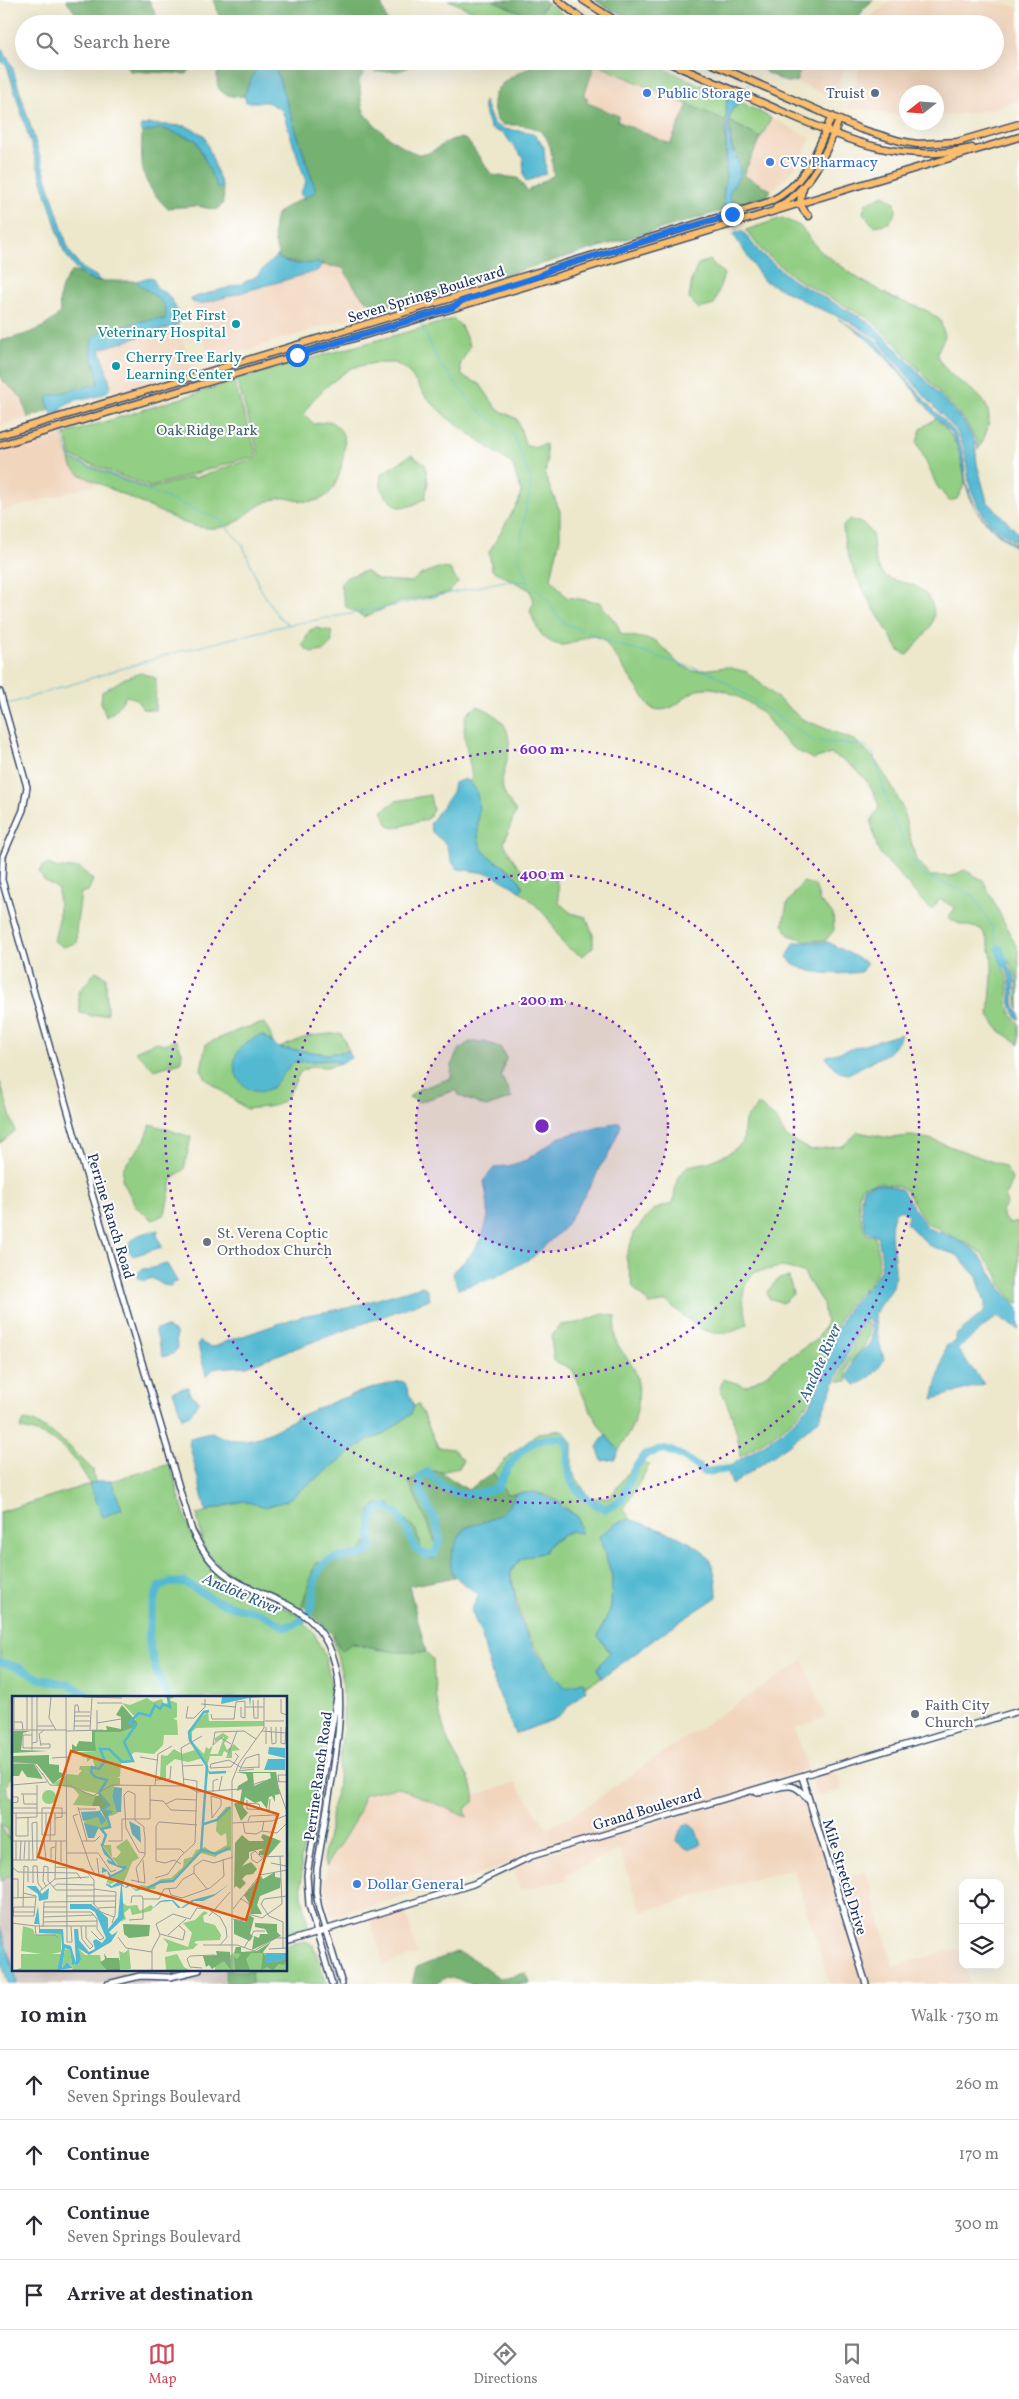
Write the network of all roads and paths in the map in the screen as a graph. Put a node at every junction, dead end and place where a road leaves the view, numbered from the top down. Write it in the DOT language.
graph roads {
  1 [pos="558,0"];
  2 [pos="582,0"];
  3 [pos="567,3"];
  4 [pos="579,15"];
  5 [pos="606,15"];
  6 [pos="686,70"];
  7 [pos="727,70"];
  8 [pos="832,116"];
  9 [pos="839,120"];
  10 [pos="1019,124"];
  11 [pos="826,130"];
  12 [pos="834,134"];
  13 [pos="1019,136"];
  14 [pos="805,185"];
  15 [pos="801,204"];
  16 [pos="786,208"];
  17 [pos="766,213"];
  18 [pos="551,269"];
  19 [pos="452,308"];
  20 [pos="412,311"];
  21 [pos="350,330"];
  22 [pos="352,338"];
  23 [pos="320,348"];
  24 [pos="49,421"];
  25 [pos="34,434"];
  26 [pos="0,435"];
  27 [pos="0,445"];
  28 [pos="0,692"];
  29 [pos="338,1685"];
  30 [pos="1019,1710"];
  31 [pos="802,1776"];
  32 [pos="749,1792"];
  33 [pos="810,1804"];
  34 [pos="325,1929"];
  35 [pos="316,1932"];
  36 [pos="288,1941"];
  37 [pos="191,1972"];
  38 [pos="108,1984"];
  39 [pos="332,1984"];
  40 [pos="342,1984"];
  41 [pos="866,1984"];
  1 -- 3 [label="main road"];
  2 -- 5 [label="main road"];
  3 -- 4 [label="main road"];
  6 -- 11 [label="main road"];
  7 -- 8 [label="main road"];
  8 -- 9 [label="main road"];
  8 -- 11 [label="main road, Seven Springs Boulevard"];
  9 -- 10 [label="main road"];
  9 -- 12 [label="main road"];
  11 -- 12 [label="main road"];
  11 -- 18 [label="main road, Seven Springs Boulevard"];
  12 -- 13 [label="main road"];
  12 -- 14 [label="main road"];
  13 -- 15 [label="main road, Seven Springs Boulevard"];
  14 -- 15 [label="main road"];
  14 -- 17 [label="main road"];
  15 -- 16 [label="main road, Seven Springs Boulevard"];
  15 -- 16 [label="main road"];
  16 -- 17 [label="main road, Seven Springs Boulevard"];
  17 -- 19 [label="main road, Seven Springs Boulevard"];
  18 -- 19 [label="main road"];
  18 -- 20 [label="main road, Seven Springs Boulevard"];
  19 -- 22 [label="main road, Seven Springs Boulevard"];
  20 -- 21 [label="main road, Seven Springs Boulevard"];
  20 -- 22 [label="main road"];
  21 -- 23 [label="main road"];
  21 -- 24 [label="main road, Seven Springs Boulevard"];
  22 -- 23 [label="main road, Seven Springs Boulevard"];
  23 -- 25 [label="main road, Seven Springs Boulevard"];
  24 -- 25 [label="main road"];
  24 -- 26 [label="main road, Seven Springs Boulevard"];
  25 -- 27 [label="main road, Seven Springs Boulevard"];
  28 -- 29 [label="street, Perrine Ranch Road"];
  29 -- 34 [label="street, Perrine Ranch Road"];
  29 -- 35 [label="street, Perrine Ranch Road"];
  30 -- 31 [label="street, Grand Boulevard"];
  31 -- 32 [label="street, Grand Boulevard"];
  31 -- 33 [label="street, Mile Stretch Drive"];
  32 -- 33 [label="street"];
  32 -- 34 [label="street, Grand Boulevard"];
  33 -- 41 [label="street, Mile Stretch Drive"];
  34 -- 35 [label="street, Grand Boulevard"];
  34 -- 40 [label="street, Perrine Ranch Road"];
  35 -- 36 [label="street, Grand Boulevard"];
  35 -- 39 [label="street, Perrine Ranch Road"];
  37 -- 38 [label="street"];
}
